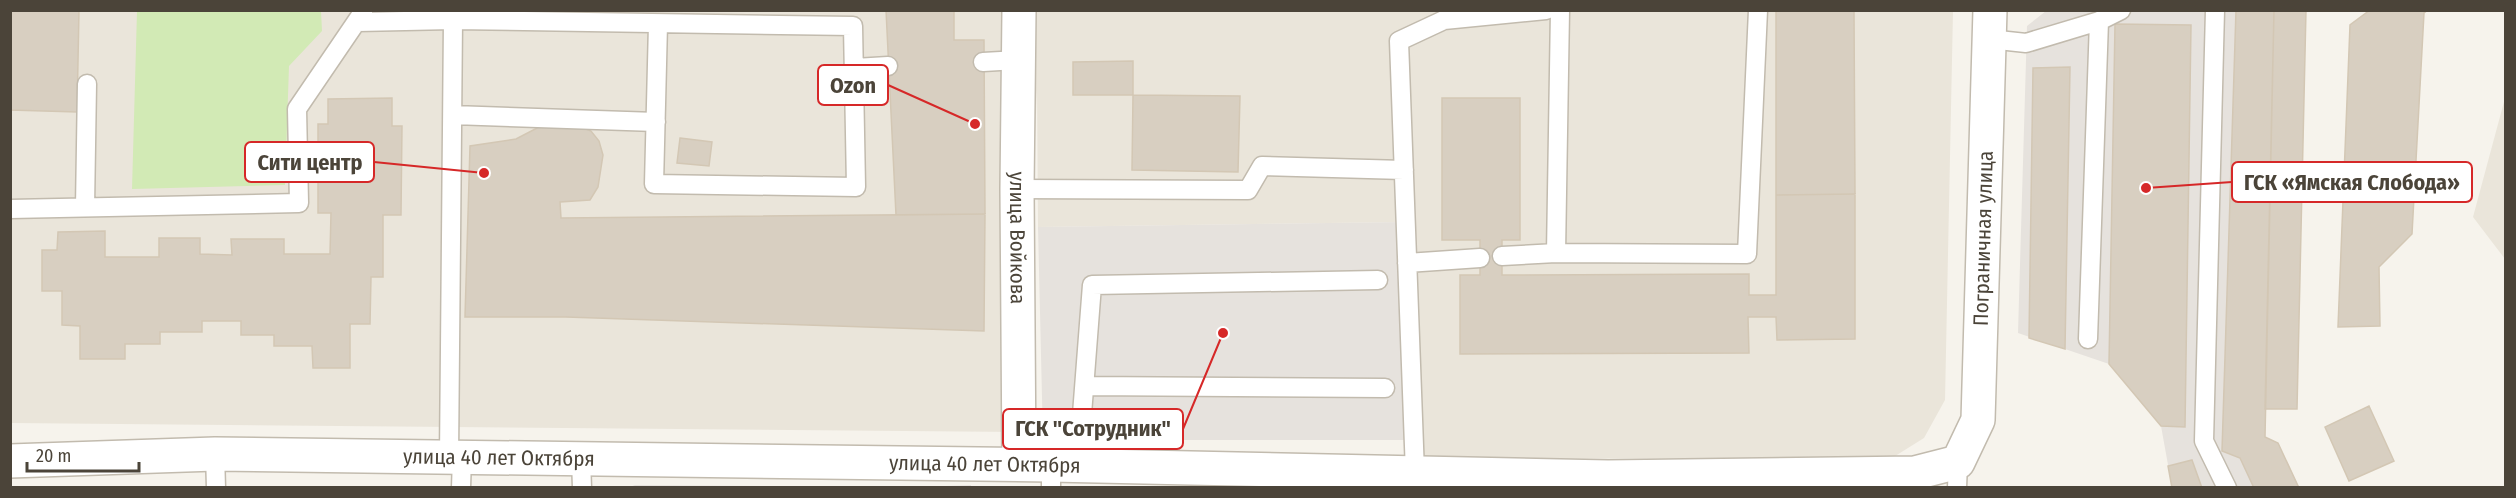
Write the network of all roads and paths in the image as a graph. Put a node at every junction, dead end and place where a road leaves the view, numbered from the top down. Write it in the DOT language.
graph roads {
  1 [pos="1019,10"];
  2 [pos="1546,10"];
  3 [pos="1560,10"];
  4 [pos="1758,10"];
  5 [pos="2121,10"];
  6 [pos="2215,10"];
  7 [pos="361,16"];
  8 [pos="453,20"];
  9 [pos="2099,21"];
  10 [pos="658,24"];
  11 [pos="1990,25"];
  12 [pos="1019,60"];
  13 [pos="983,62"];
  14 [pos="888,66"];
  15 [pos="855,68"];
  16 [pos="87,84"];
  17 [pos="453,115"];
  18 [pos="656,122"];
  19 [pos="1404,170"];
  20 [pos="1017,189"];
  21 [pos="84,207"];
  22 [pos="10,209"];
  23 [pos="1556,253"];
  24 [pos="1502,256"];
  25 [pos="1480,258"];
  26 [pos="1407,263"];
  27 [pos="1378,280"];
  28 [pos="2088,339"];
  29 [pos="1085,386"];
  30 [pos="1384,388"];
  31 [pos="215,454"];
  32 [pos="1019,464"];
  33 [pos="457,467"];
  34 [pos="31,470"];
  35 [pos="1415,472"];
  36 [pos="581,473"];
  37 [pos="1060,473"];
  38 [pos="1957,475"];
  39 [pos="1608,482"];
  40 [pos="216,488"];
  41 [pos="2227,488"];
  1 -- 12 [label="street, улица Войкова"];
  2 -- 19 [label="lane"];
  3 -- 23 [label="lane"];
  4 -- 23 [label="lane"];
  5 -- 9 [label="lane"];
  6 -- 41 [label="lane"];
  7 -- 8 [label="lane"];
  7 -- 21 [label="lane"];
  8 -- 10 [label="lane"];
  8 -- 17 [label="lane"];
  9 -- 11 [label="lane"];
  9 -- 28 [label="lane"];
  10 -- 15 [label="lane"];
  10 -- 18 [label="lane"];
  11 -- 38 [label="street, Пограничная улица"];
  12 -- 13 [label="lane"];
  12 -- 20 [label="street, улица Войкова"];
  14 -- 15 [label="lane"];
  15 -- 18 [label="lane"];
  16 -- 21 [label="lane"];
  17 -- 18 [label="lane"];
  17 -- 33 [label="lane"];
  19 -- 20 [label="lane"];
  19 -- 26 [label="lane"];
  20 -- 32 [label="street, улица Войкова"];
  21 -- 22 [label="lane"];
  23 -- 24 [label="lane"];
  25 -- 26 [label="lane"];
  26 -- 35 [label="lane"];
  27 -- 29 [label="lane"];
  29 -- 30 [label="lane"];
  29 -- 37 [label="lane"];
  31 -- 33 [label="street, улица 40 лет Октября"];
  31 -- 34 [label="street, улица 40 лет Октября"];
  31 -- 40 [label="lane"];
  32 -- 36 [label="street, улица 40 лет Октября"];
  32 -- 37 [label="street, улица 40 лет Октября"];
  33 -- 36 [label="street, улица 40 лет Октября"];
  35 -- 37 [label="street, улица 40 лет Октября"];
  35 -- 39 [label="street, улица 40 лет Октября"];
  38 -- 39 [label="street, улица 40 лет Октября"];
}
